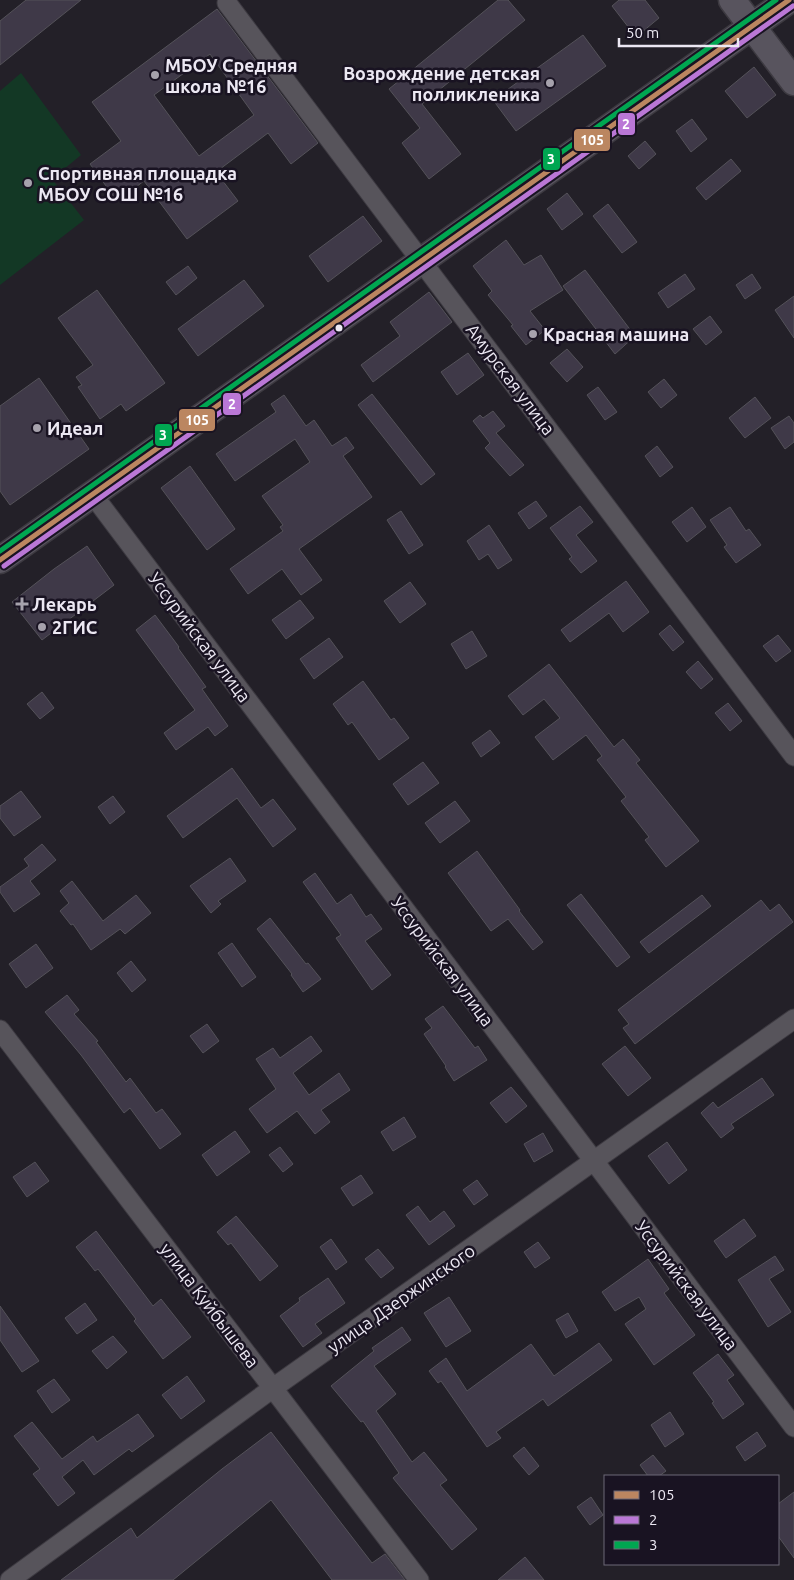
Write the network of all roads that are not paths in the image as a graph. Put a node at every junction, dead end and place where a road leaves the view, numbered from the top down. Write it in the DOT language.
graph roads {
  1 [pos="732,0"];
  2 [pos="789,0"];
  3 [pos="227,3"];
  4 [pos="752,26"];
  5 [pos="794,82"];
  6 [pos="422,261"];
  7 [pos="93,495"];
  8 [pos="0,560"];
  9 [pos="794,756"];
  10 [pos="794,1019"];
  11 [pos="0,1030"];
  12 [pos="593,1160"];
  13 [pos="273,1388"];
  14 [pos="794,1427"];
  15 [pos="10,1580"];
  16 [pos="419,1580"];
  1 -- 4 [label="main road"];
  2 -- 4 [label="main road"];
  3 -- 6 [label="street, Амурская улица"];
  4 -- 5 [label="main road"];
  4 -- 6 [label="main road"];
  6 -- 7 [label="main road"];
  6 -- 9 [label="street, Амурская улица"];
  7 -- 8 [label="main road"];
  7 -- 12 [label="street, Уссурийская улица"];
  10 -- 12 [label="street, улица Дзержинского"];
  11 -- 13 [label="street, улица Куйбышева"];
  12 -- 13 [label="street, улица Дзержинского"];
  12 -- 14 [label="street, Уссурийская улица"];
  13 -- 15 [label="street, улица Дзержинского"];
  13 -- 16 [label="street, улица Куйбышева"];
}
